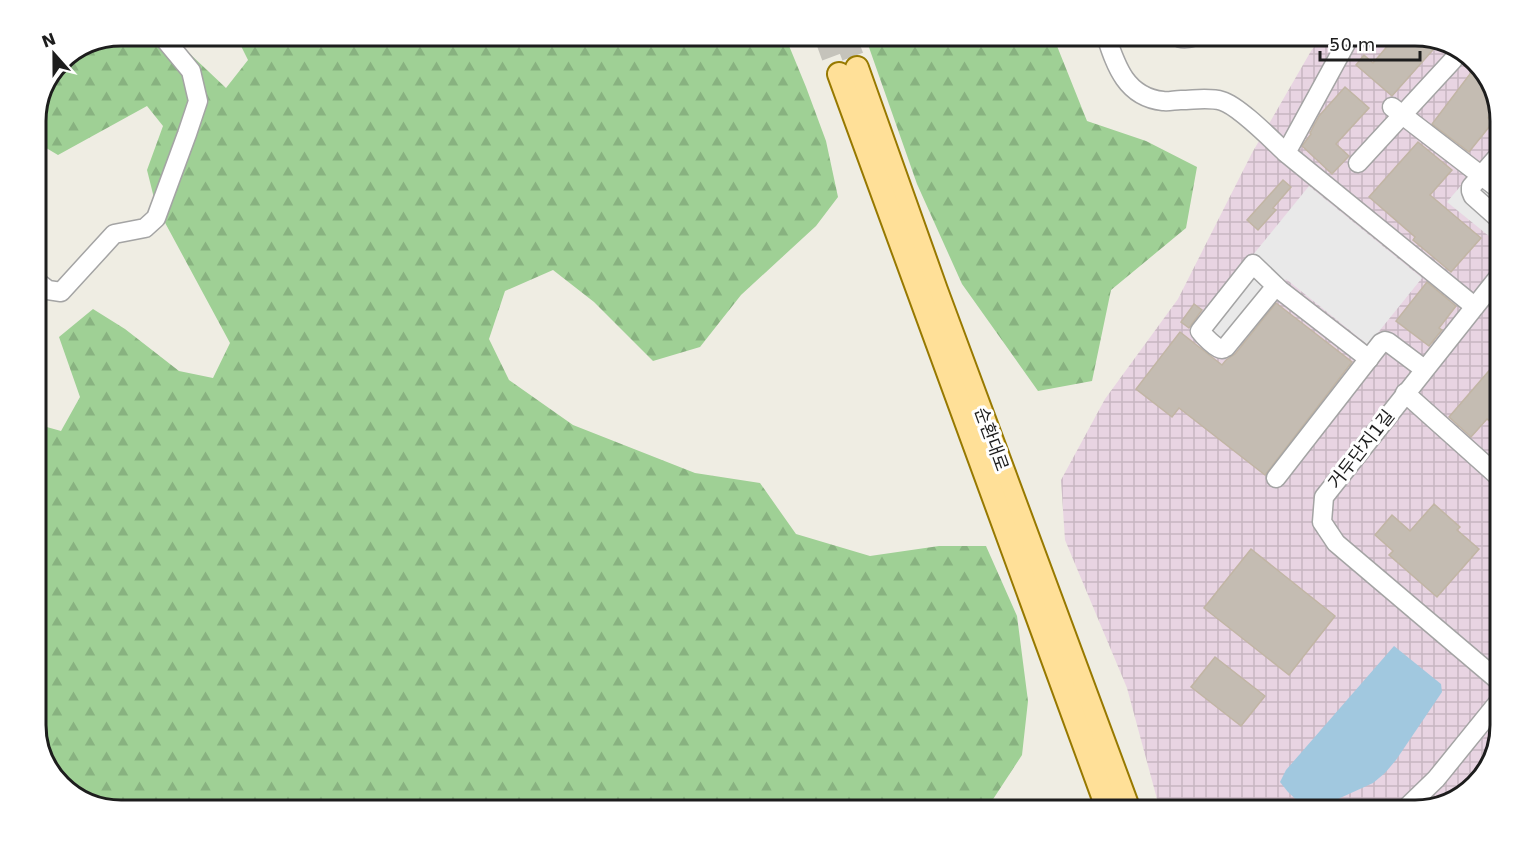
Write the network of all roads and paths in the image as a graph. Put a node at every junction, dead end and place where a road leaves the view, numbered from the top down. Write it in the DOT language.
graph roads {
  1 [pos="170,46"];
  2 [pos="1110,46"];
  3 [pos="1345,46"];
  4 [pos="1453,60"];
  5 [pos="1398,111"];
  6 [pos="1286,153"];
  7 [pos="1358,163"];
  8 [pos="1489,167"];
  9 [pos="1481,176"];
  10 [pos="1489,182"];
  11 [pos="1489,210"];
  12 [pos="1276,286"];
  13 [pos="1489,287"];
  14 [pos="47,289"];
  15 [pos="1474,306"];
  16 [pos="1369,359"];
  17 [pos="1424,369"];
  18 [pos="1406,393"];
  19 [pos="1490,469"];
  20 [pos="1276,478"];
  21 [pos="1490,673"];
  22 [pos="1490,712"];
  23 [pos="1104,800"];
  24 [pos="1126,800"];
  25 [pos="1414,800"];
  1 -- 14 [label="street"];
  2 -- 6 [label="street"];
  3 -- 6 [label="street"];
  4 -- 5 [label="street"];
  5 -- 7 [label="street"];
  5 -- 9 [label="street"];
  6 -- 15 [label="street"];
  8 -- 9 [label="street"];
  9 -- 10 [label="street"];
  9 -- 11 [label="street"];
  12 -- 12 [label="street"];
  12 -- 16 [label="street"];
  13 -- 15 [label="street, 거두단지1길"];
  15 -- 17 [label="street, 거두단지1길"];
  16 -- 17 [label="street"];
  16 -- 20 [label="street"];
  17 -- 18 [label="street, 거두단지1길"];
  18 -- 19 [label="street"];
  18 -- 21 [label="street, 거두단지1길"];
  22 -- 25 [label="street"];
  23 -- 24 [label="main road, 순환대로"];
}
